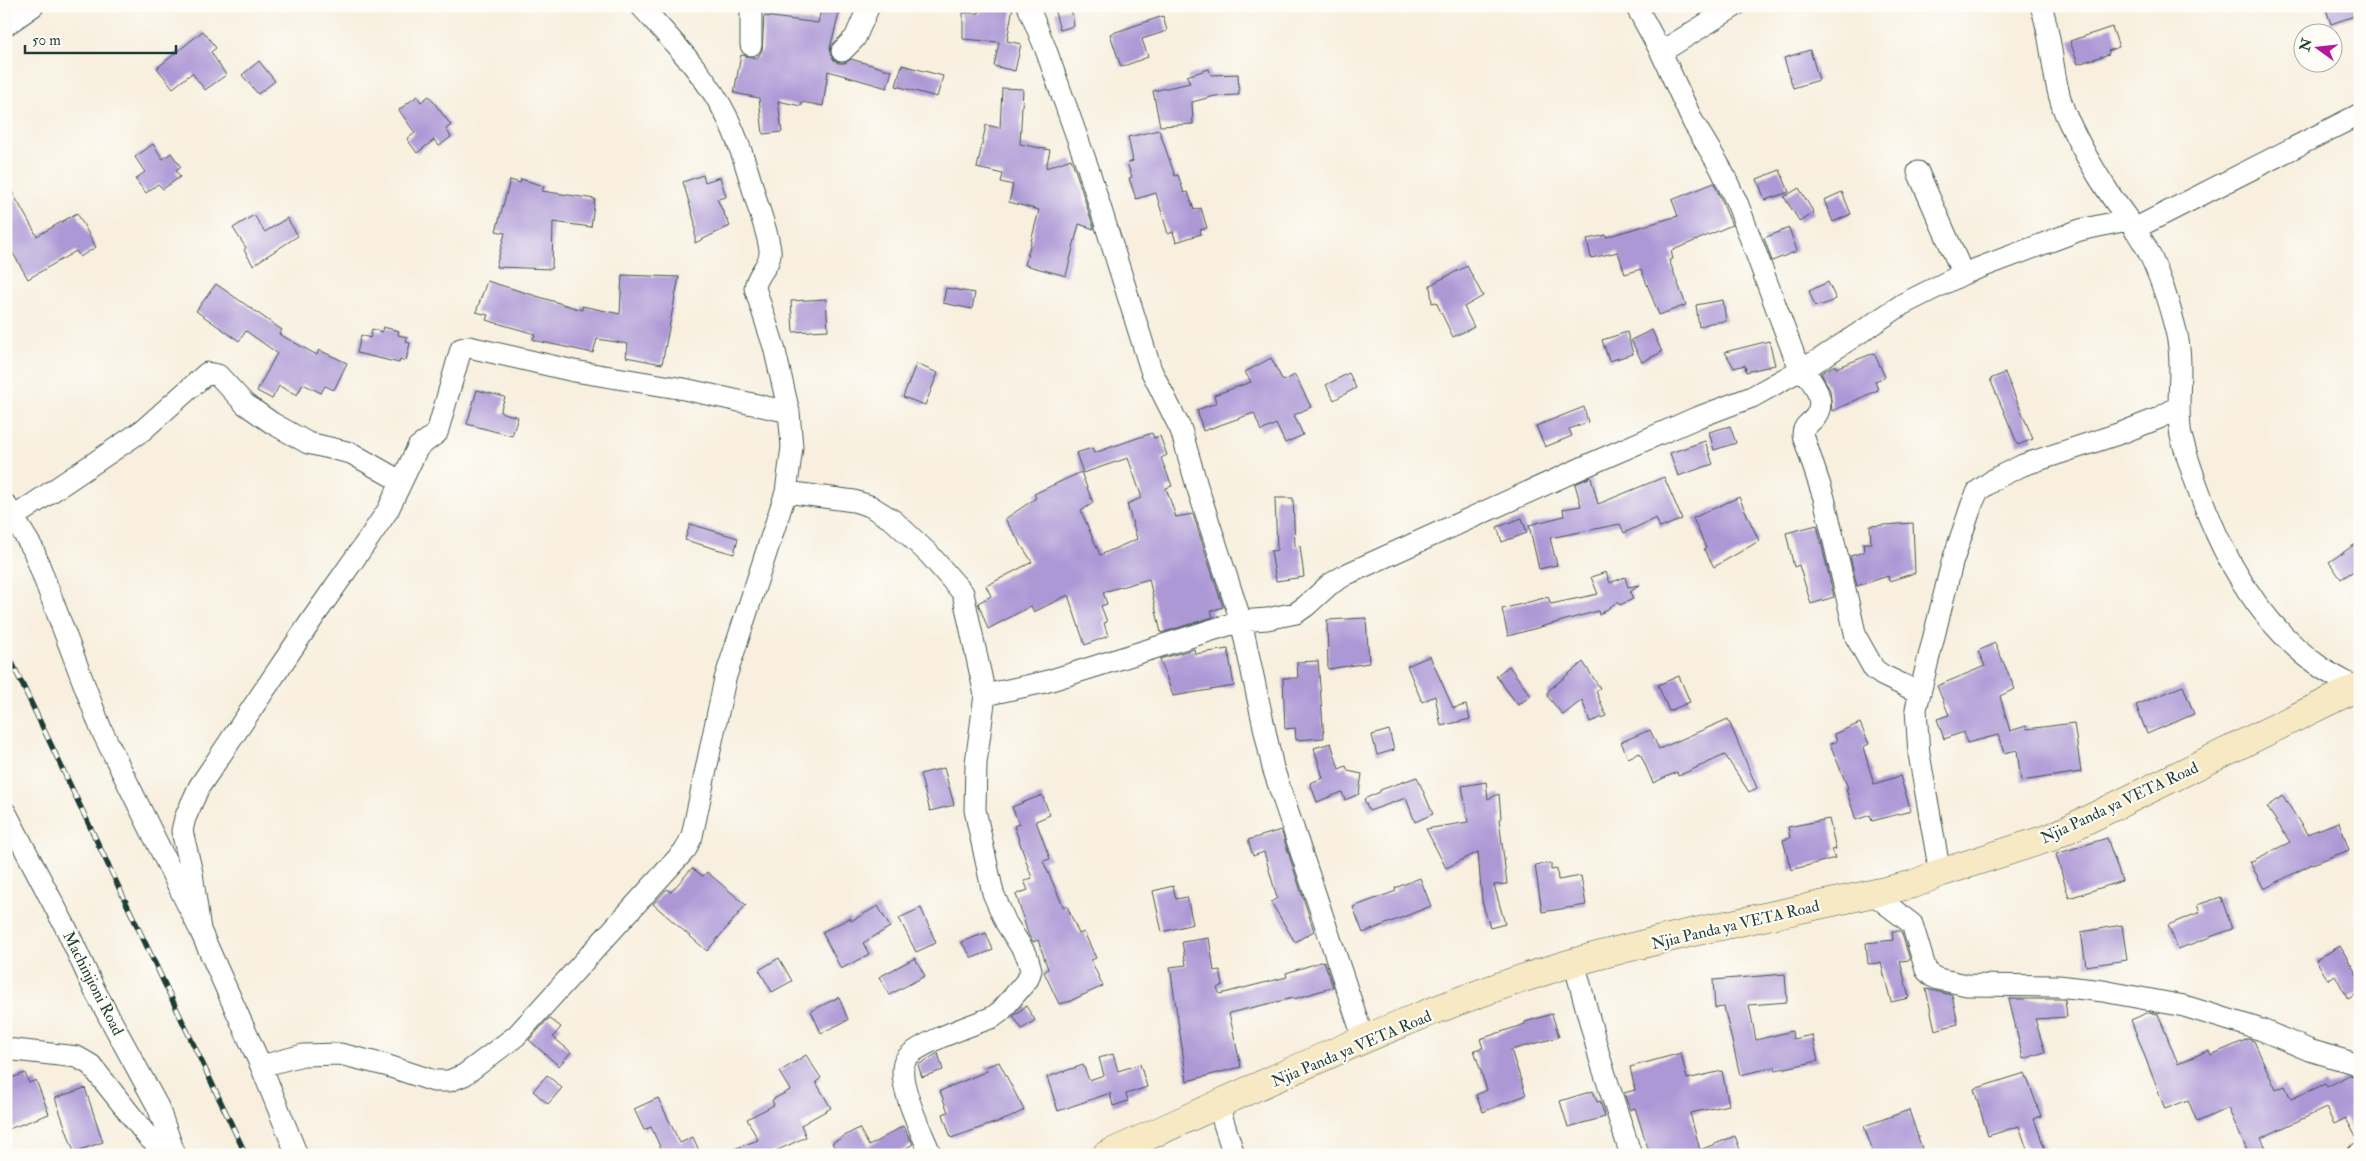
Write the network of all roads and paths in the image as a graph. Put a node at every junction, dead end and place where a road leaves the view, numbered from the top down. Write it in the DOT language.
graph roads {
  1 [pos="33,6"];
  2 [pos="641,6"];
  3 [pos="751,6"];
  4 [pos="869,6"];
  5 [pos="1028,6"];
  6 [pos="1636,6"];
  7 [pos="1735,6"];
  8 [pos="2041,6"];
  9 [pos="6,26"];
  10 [pos="751,45"];
  11 [pos="842,51"];
  12 [pos="1661,52"];
  13 [pos="2360,114"];
  14 [pos="1918,172"];
  15 [pos="2131,224"];
  16 [pos="1963,274"];
  17 [pos="1802,370"];
  18 [pos="2179,406"];
  19 [pos="789,412"];
  20 [pos="400,481"];
  21 [pos="786,492"];
  22 [pos="10,511"];
  23 [pos="1241,621"];
  24 [pos="2359,688"];
  25 [pos="1918,692"];
  26 [pos="985,695"];
  27 [pos="6,813"];
  28 [pos="1940,873"];
  29 [pos="1872,894"];
  30 [pos="200,930"];
  31 [pos="1574,962"];
  32 [pos="1364,1040"];
  33 [pos="6,1049"];
  34 [pos="2360,1065"];
  35 [pos="261,1066"];
  36 [pos="1218,1105"];
  37 [pos="169,1155"];
  38 [pos="175,1155"];
  39 [pos="297,1155"];
  40 [pos="931,1155"];
  41 [pos="1106,1155"];
  42 [pos="1234,1155"];
  43 [pos="1631,1155"];
  1 -- 9 [label="street"];
  2 -- 19 [label="street"];
  3 -- 10 [label="street"];
  4 -- 11 [label="street"];
  5 -- 23 [label="street"];
  6 -- 12 [label="street"];
  7 -- 12 [label="street"];
  8 -- 15 [label="street"];
  12 -- 17 [label="street"];
  13 -- 15 [label="street"];
  14 -- 16 [label="street"];
  15 -- 16 [label="street"];
  15 -- 18 [label="street"];
  16 -- 17 [label="street"];
  17 -- 23 [label="street"];
  17 -- 25 [label="street"];
  18 -- 24 [label="street"];
  18 -- 25 [label="street"];
  19 -- 20 [label="street"];
  19 -- 21 [label="street"];
  20 -- 22 [label="street"];
  20 -- 30 [label="street"];
  21 -- 26 [label="street"];
  21 -- 35 [label="street"];
  22 -- 30 [label="street"];
  23 -- 26 [label="street"];
  23 -- 32 [label="street"];
  24 -- 28 [label="street, Njia Panda ya VETA Road"];
  25 -- 28 [label="street"];
  26 -- 40 [label="street"];
  27 -- 38 [label="street, Machinjioni Road"];
  28 -- 29 [label="street, Njia Panda ya VETA Road"];
  29 -- 31 [label="street, Njia Panda ya VETA Road"];
  29 -- 34 [label="street"];
  30 -- 35 [label="street"];
  31 -- 32 [label="street, Njia Panda ya VETA Road"];
  31 -- 43 [label="street"];
  32 -- 36 [label="street, Njia Panda ya VETA Road"];
  33 -- 37 [label="street"];
  35 -- 39 [label="street"];
  36 -- 41 [label="street, Njia Panda ya VETA Road"];
  36 -- 42 [label="street"];
}
